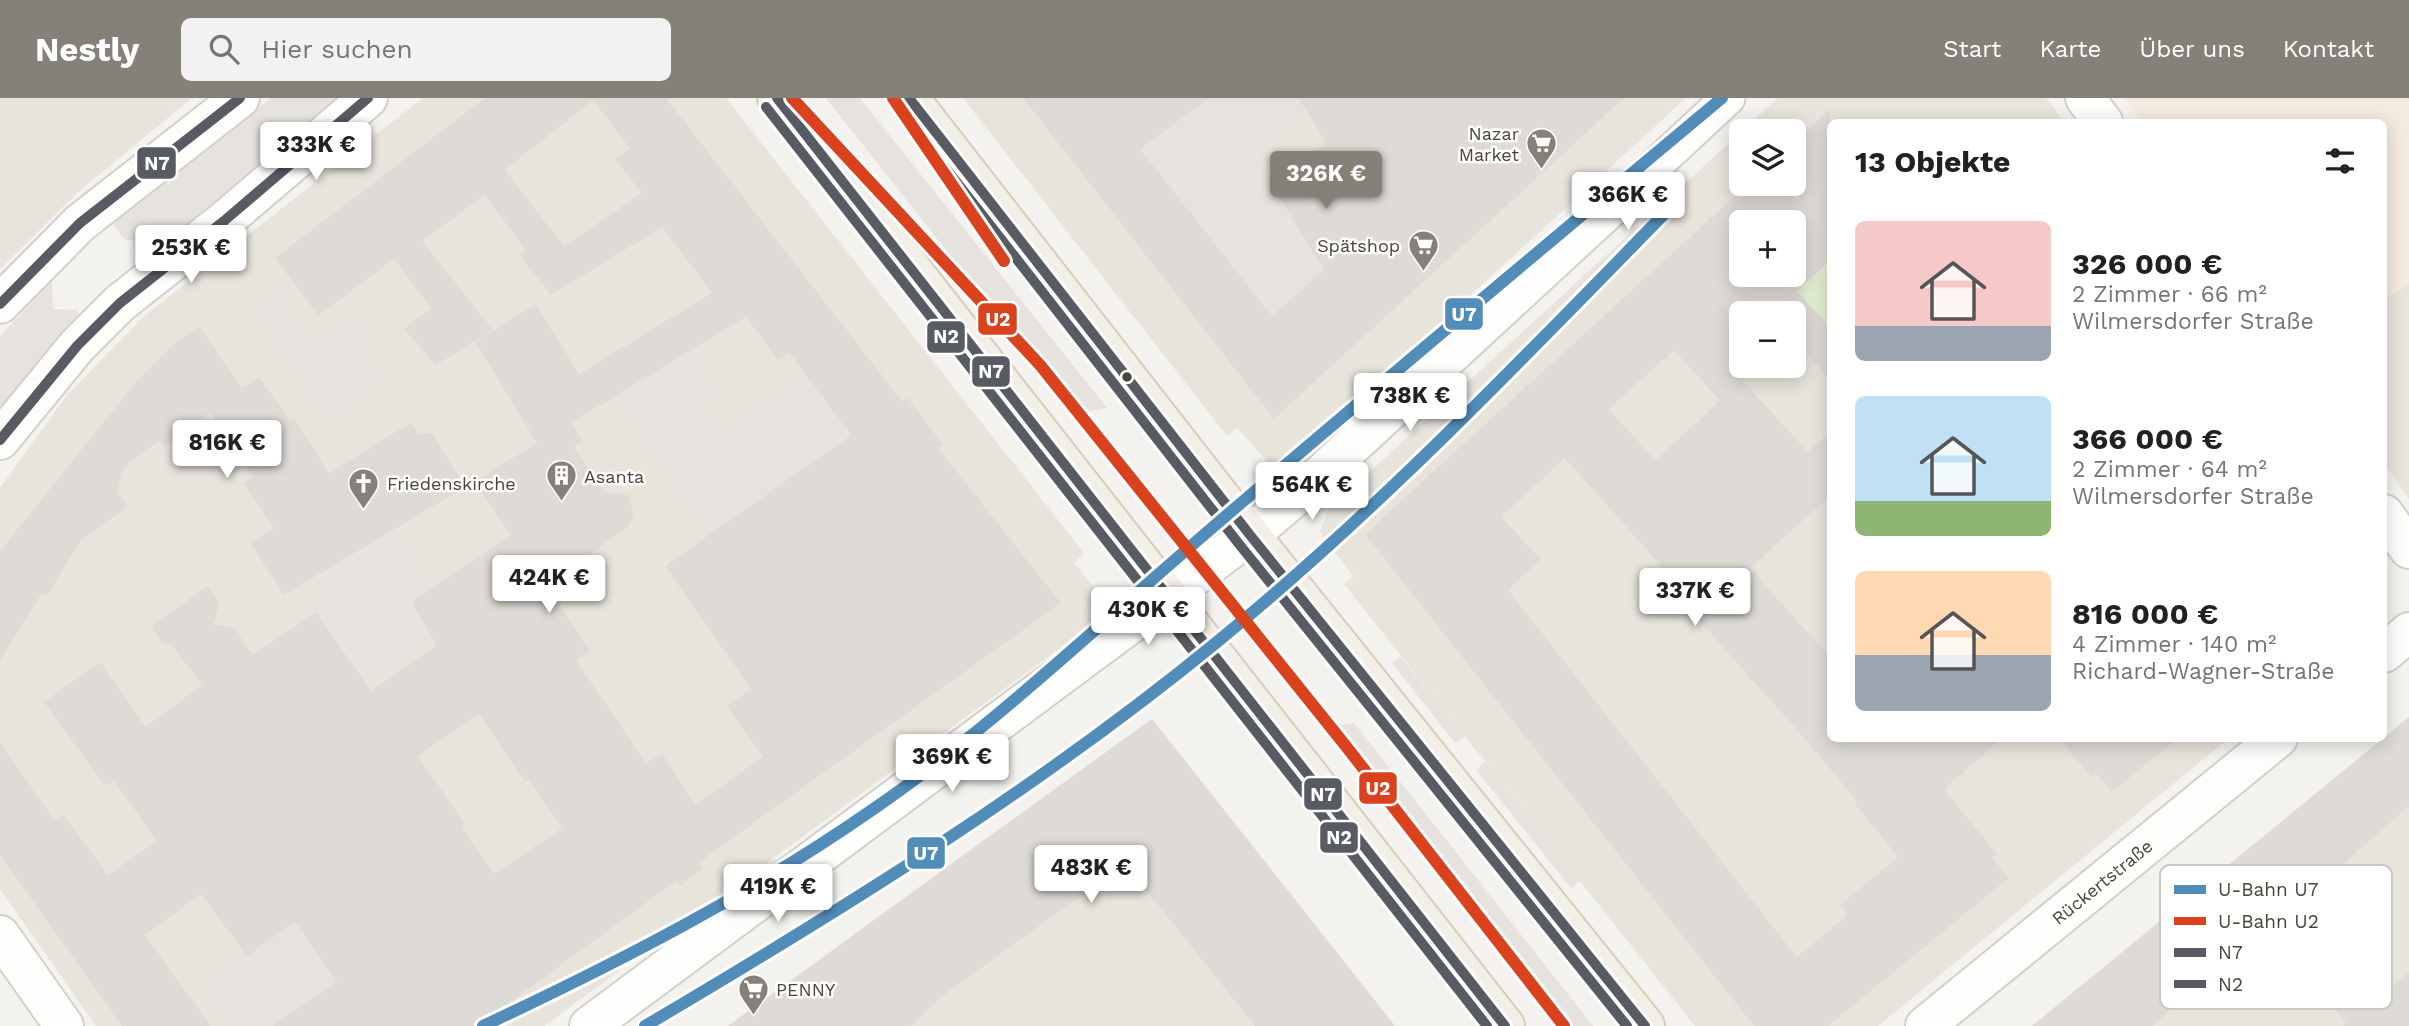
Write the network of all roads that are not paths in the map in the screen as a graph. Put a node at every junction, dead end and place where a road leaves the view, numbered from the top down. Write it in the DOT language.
graph roads {
  1 [pos="240,98"];
  2 [pos="368,98"];
  3 [pos="777,98"];
  4 [pos="909,98"];
  5 [pos="1728,98"];
  6 [pos="2085,98"];
  7 [pos="2101,119"];
  8 [pos="1627,192"];
  9 [pos="0,304"];
  10 [pos="0,440"];
  11 [pos="2387,518"];
  12 [pos="1250,535"];
  13 [pos="2409,550"];
  14 [pos="1167,595"];
  15 [pos="2409,632"];
  16 [pos="2387,650"];
  17 [pos="2273,742"];
  18 [pos="0,935"];
  19 [pos="64,1026"];
  20 [pos="589,1026"];
  21 [pos="1505,1026"];
  22 [pos="1645,1026"];
  23 [pos="1926,1026"];
  1 -- 9 [label="street"];
  2 -- 10 [label="street"];
  3 -- 14 [label="main road"];
  4 -- 12 [label="main road"];
  5 -- 8 [label="street"];
  6 -- 7 [label="street"];
  8 -- 12 [label="street"];
  11 -- 13 [label="street"];
  12 -- 14 [label="street"];
  12 -- 22 [label="main road"];
  14 -- 20 [label="street"];
  14 -- 21 [label="main road"];
  15 -- 16 [label="street"];
  17 -- 23 [label="street, Rückertstraße"];
  18 -- 19 [label="street"];
}
